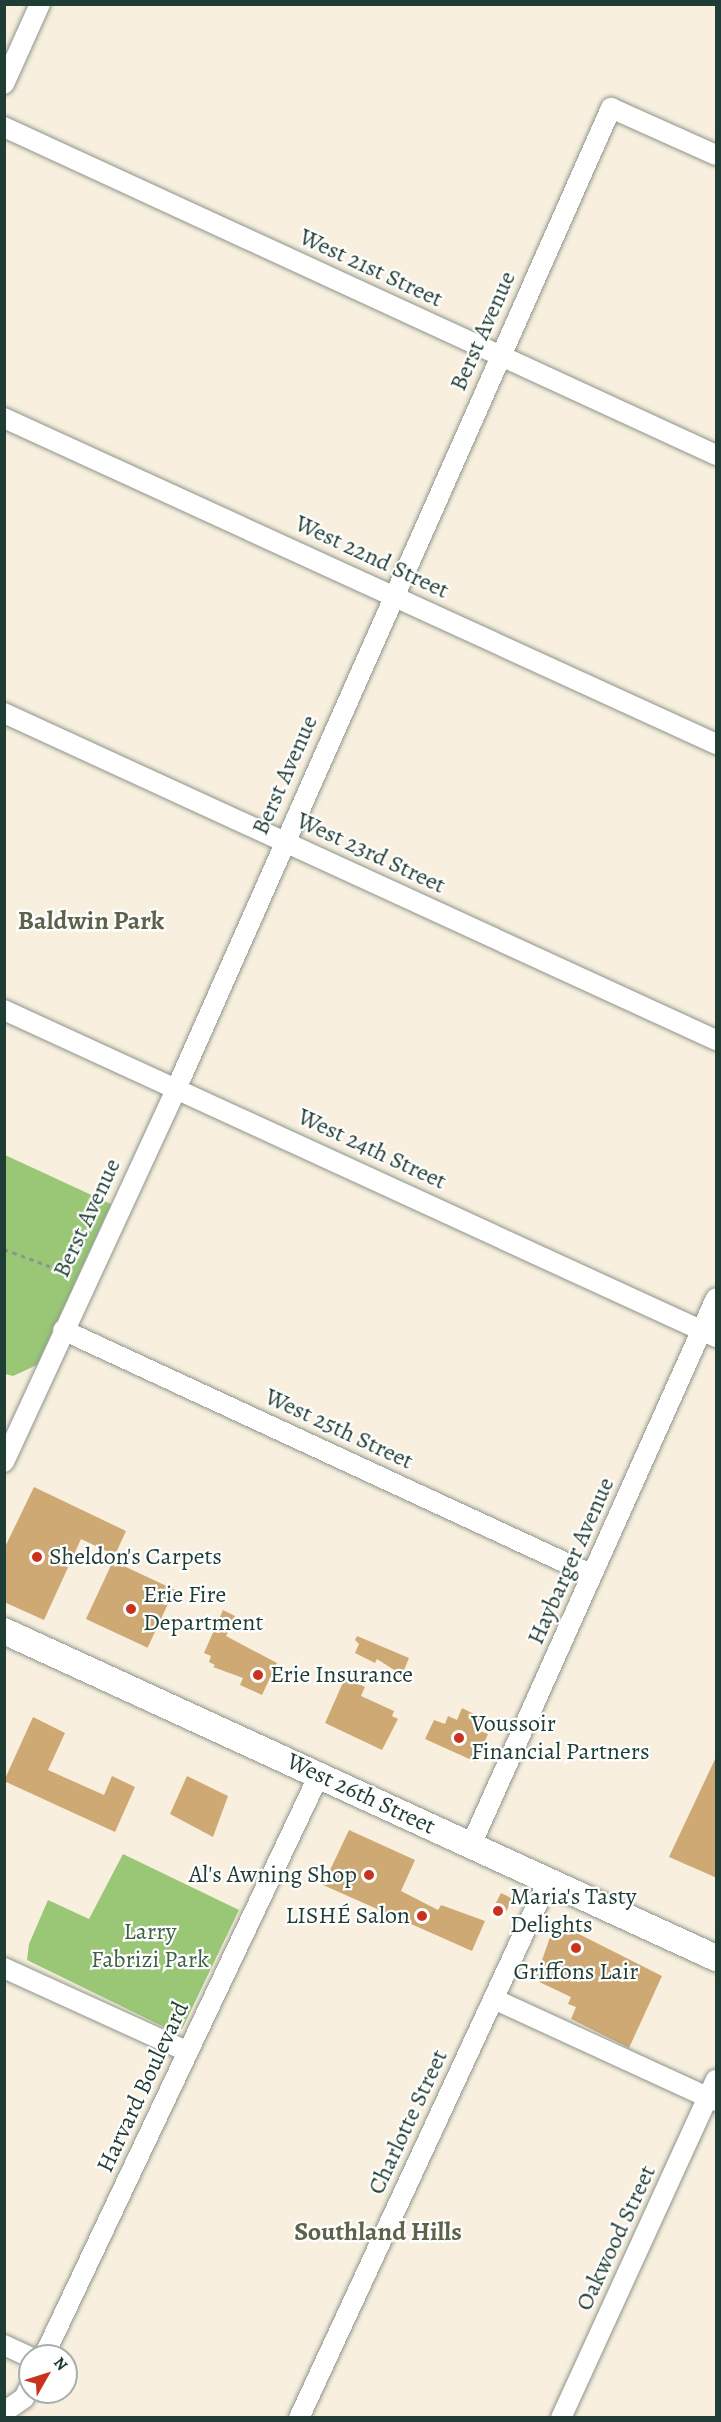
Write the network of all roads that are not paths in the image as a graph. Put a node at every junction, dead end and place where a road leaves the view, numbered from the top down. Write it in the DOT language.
graph roads {
  1 [pos="40,4"];
  2 [pos="4,84"];
  3 [pos="4,128"];
  4 [pos="717,155"];
  5 [pos="501,355"];
  6 [pos="4,418"];
  7 [pos="717,455"];
  8 [pos="393,595"];
  9 [pos="4,713"];
  10 [pos="717,744"];
  11 [pos="283,841"];
  12 [pos="4,1010"];
  13 [pos="717,1040"];
  14 [pos="177,1087"];
  15 [pos="717,1298"];
  16 [pos="63,1330"];
  17 [pos="709,1334"];
  18 [pos="4,1462"];
  19 [pos="592,1575"];
  20 [pos="4,1631"];
  21 [pos="319,1775"];
  22 [pos="471,1845"];
  23 [pos="548,1881"];
  24 [pos="717,1958"];
  25 [pos="4,1968"];
  26 [pos="494,1999"];
  27 [pos="188,2052"];
  28 [pos="714,2093"];
  29 [pos="50,2344"];
  30 [pos="4,2345"];
  31 [pos="18,2351"];
  32 [pos="18,2402"];
  33 [pos="4,2412"];
  34 [pos="299,2418"];
  35 [pos="561,2418"];
  1 -- 2 [label="street"];
  3 -- 5 [label="street, West 21st Street"];
  4 -- 5 [label="street, Berst Avenue"];
  5 -- 7 [label="street, West 21st Street"];
  5 -- 8 [label="street, Berst Avenue"];
  6 -- 8 [label="street, West 22nd Street"];
  8 -- 10 [label="street, West 22nd Street"];
  8 -- 11 [label="street, Berst Avenue"];
  9 -- 11 [label="street, West 23rd Street"];
  11 -- 13 [label="street, West 23rd Street"];
  11 -- 14 [label="street, Berst Avenue"];
  12 -- 14 [label="street, West 24th Street"];
  14 -- 16 [label="street, Berst Avenue"];
  14 -- 17 [label="street, West 24th Street"];
  15 -- 17 [label="street, Haybarger Avenue"];
  16 -- 18 [label="street, Berst Avenue"];
  16 -- 19 [label="street, West 25th Street"];
  17 -- 19 [label="street, Haybarger Avenue"];
  19 -- 22 [label="street, Haybarger Avenue"];
  20 -- 21 [label="main road, West 26th Street"];
  21 -- 22 [label="main road, West 26th Street"];
  21 -- 27 [label="street, Harvard Boulevard"];
  22 -- 23 [label="main road, West 26th Street"];
  23 -- 24 [label="main road, West 26th Street"];
  23 -- 26 [label="street, Charlotte Street"];
  25 -- 27 [label="street"];
  26 -- 28 [label="street"];
  26 -- 34 [label="street, Charlotte Street"];
  27 -- 29 [label="street, Harvard Boulevard"];
  28 -- 35 [label="street, Oakwood Street"];
  30 -- 31 [label="street"];
  32 -- 33 [label="street"];
}
